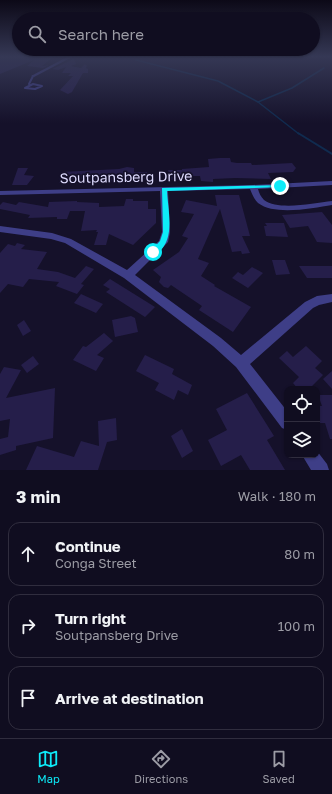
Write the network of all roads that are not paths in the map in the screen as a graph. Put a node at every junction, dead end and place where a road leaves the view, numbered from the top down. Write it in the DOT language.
graph roads {
  1 [pos="32,79"];
  2 [pos="30,85"];
  3 [pos="332,183"];
  4 [pos="253,187"];
  5 [pos="164,190"];
  6 [pos="0,193"];
  7 [pos="332,203"];
  8 [pos="0,228"];
  9 [pos="128,275"];
  10 [pos="332,298"];
  11 [pos="241,363"];
  12 [pos="286,422"];
  13 [pos="312,458"];
  14 [pos="321,470"];
  1 -- 2 [label="lane"];
  2 -- 2 [label="lane"];
  3 -- 4 [label="street, Soutpansberg Drive"];
  4 -- 5 [label="street, Soutpansberg Drive"];
  4 -- 7 [label="street"];
  5 -- 6 [label="street, Soutpansberg Drive"];
  5 -- 9 [label="street"];
  8 -- 9 [label="street"];
  9 -- 11 [label="street"];
  10 -- 11 [label="street"];
  11 -- 12 [label="street"];
  13 -- 14 [label="street"];
}
